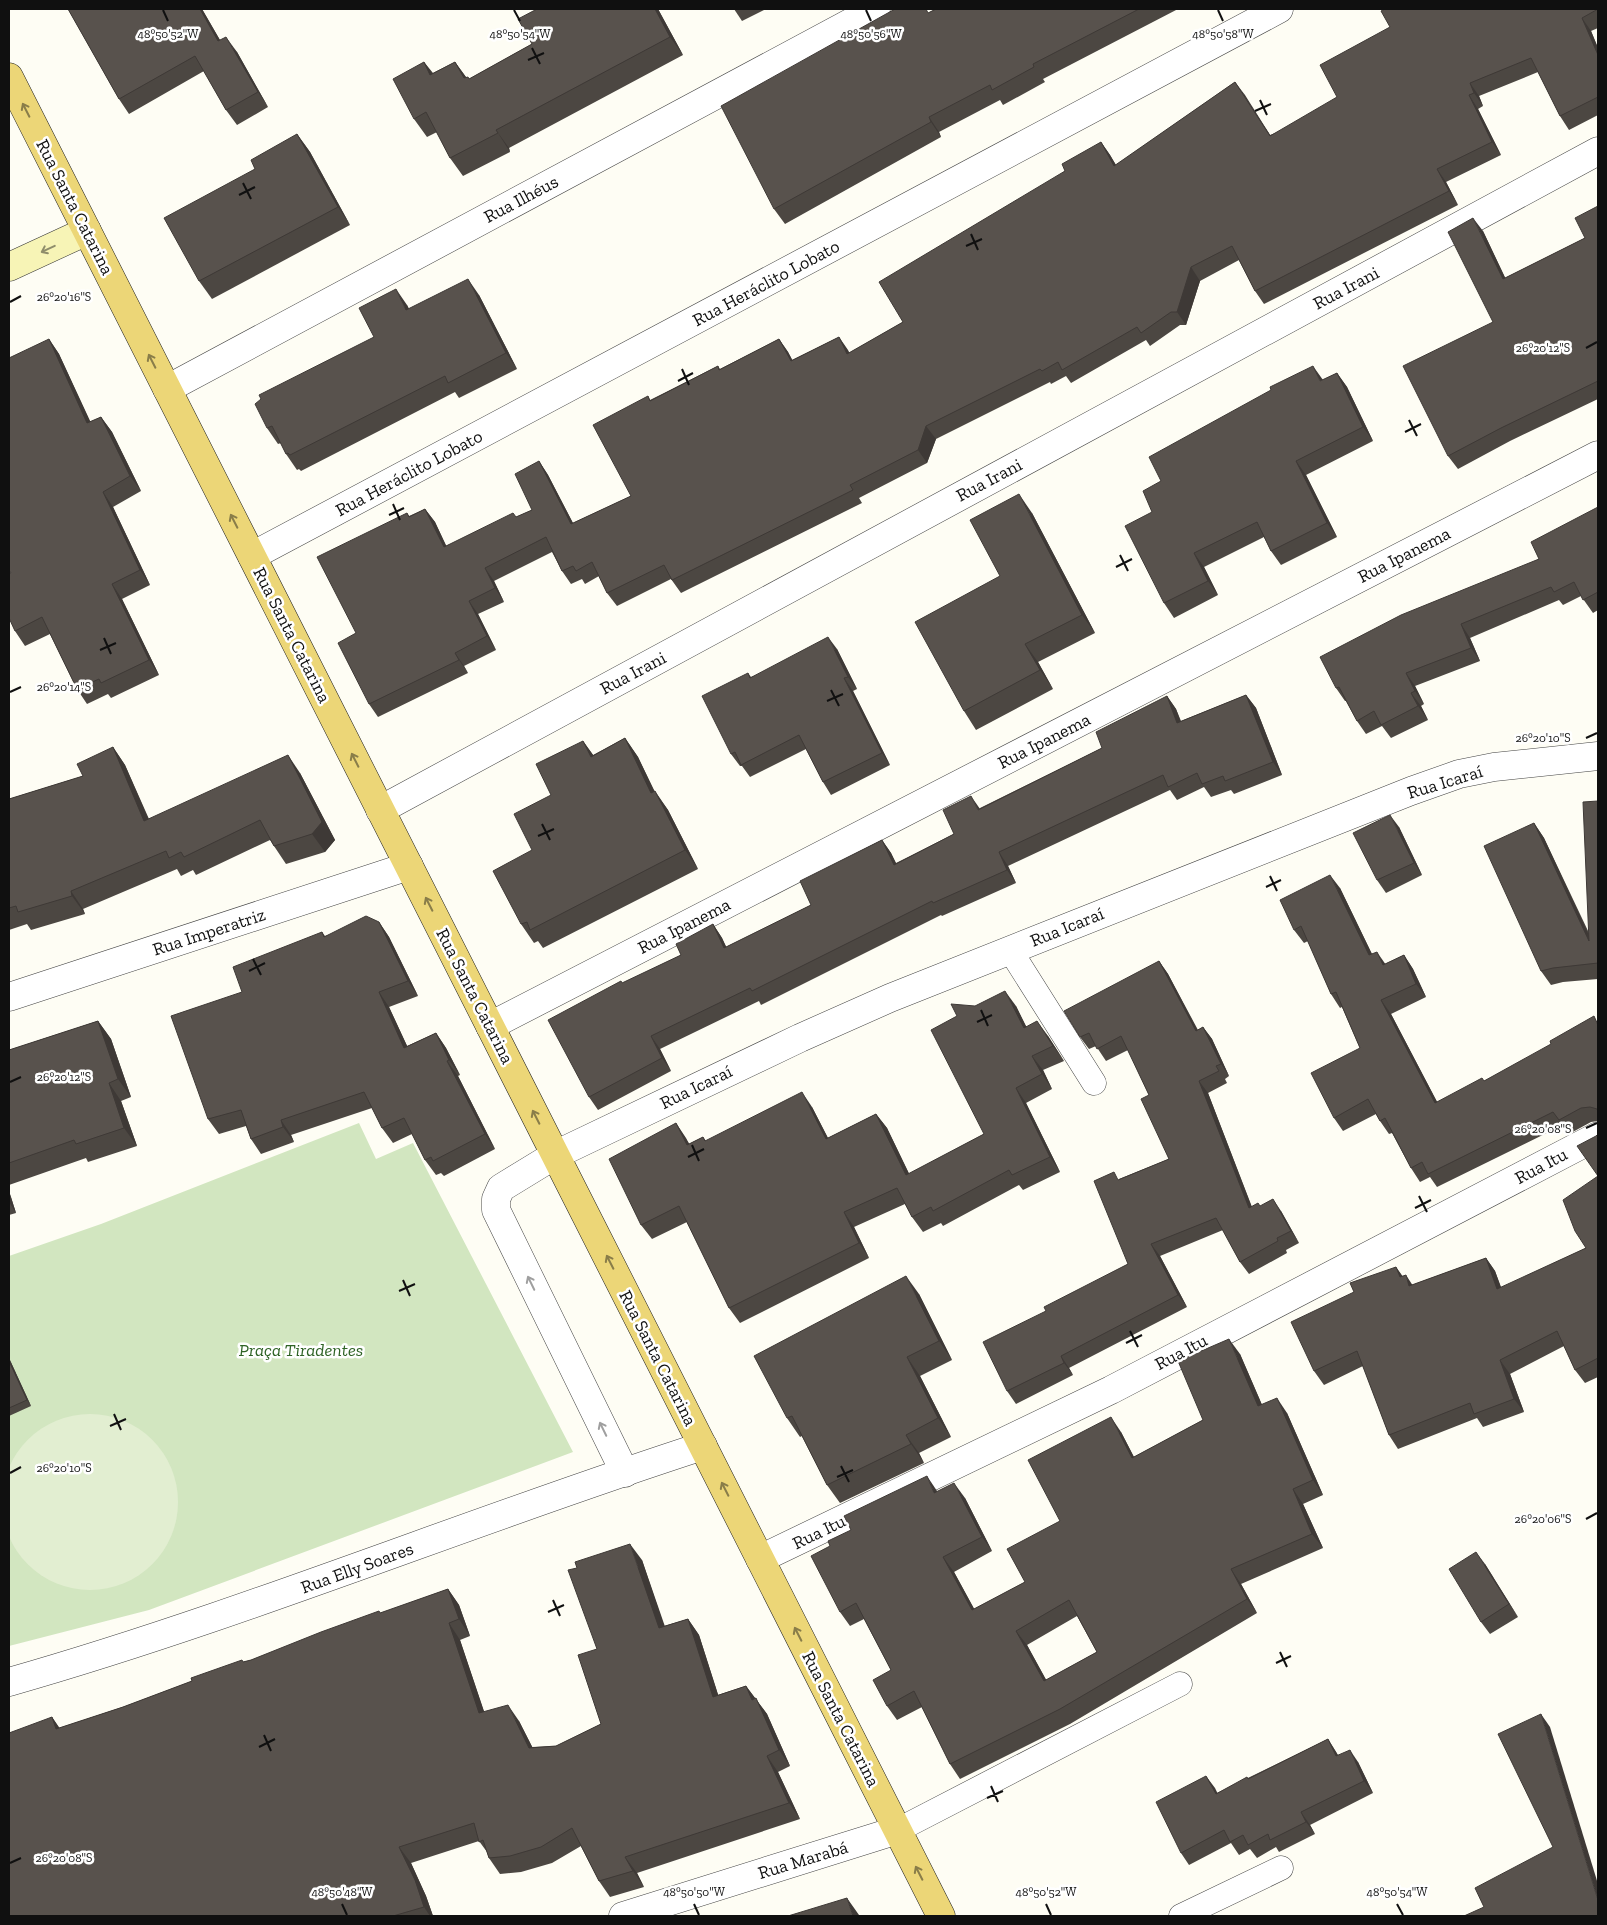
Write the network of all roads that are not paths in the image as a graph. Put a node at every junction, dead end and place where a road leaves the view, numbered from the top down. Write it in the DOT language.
graph roads {
  1 [pos="876,9"];
  2 [pos="1279,9"];
  3 [pos="9,76"];
  4 [pos="1598,152"];
  5 [pos="87,231"];
  6 [pos="9,268"];
  7 [pos="166,389"];
  8 [pos="1598,456"];
  9 [pos="252,556"];
  10 [pos="1598,756"];
  11 [pos="380,810"];
  12 [pos="409,866"];
  13 [pos="1010,950"];
  14 [pos="9,998"];
  15 [pos="490,1026"];
  16 [pos="1094,1083"];
  17 [pos="1598,1136"];
  18 [pos="555,1154"];
  19 [pos="703,1446"];
  20 [pos="625,1473"];
  21 [pos="760,1559"];
  22 [pos="9,1682"];
  23 [pos="1180,1684"];
  24 [pos="898,1830"];
  25 [pos="1281,1868"];
  26 [pos="623,1916"];
  27 [pos="941,1916"];
  28 [pos="1180,1916"];
  1 -- 7 [label="street, Rua Ilhéus"];
  2 -- 9 [label="street, Rua Heráclito Lobato"];
  5 -- 3 [label="main road, Rua Santa Catarina, one-way"];
  4 -- 11 [label="street, Rua Irani"];
  5 -- 6 [label="street, one-way"];
  7 -- 5 [label="main road, Rua Santa Catarina, one-way"];
  9 -- 7 [label="main road, Rua Santa Catarina, one-way"];
  8 -- 15 [label="street, Rua Ipanema"];
  11 -- 9 [label="main road, Rua Santa Catarina, one-way"];
  10 -- 13 [label="street, Rua Icaraí"];
  11 -- 12 [label="main road, Rua Santa Catarina"];
  12 -- 14 [label="street, Rua Imperatriz"];
  15 -- 12 [label="main road, Rua Santa Catarina, one-way"];
  13 -- 16 [label="lane"];
  13 -- 18 [label="street, Rua Icaraí"];
  18 -- 15 [label="main road, Rua Santa Catarina, one-way"];
  17 -- 21 [label="street, Rua Itu"];
  19 -- 18 [label="main road, Rua Santa Catarina, one-way"];
  20 -- 18 [label="street, Rua Icaraí, one-way"];
  19 -- 20 [label="street, Rua Elly Soares"];
  21 -- 19 [label="main road, Rua Santa Catarina, one-way"];
  20 -- 22 [label="street, Rua Elly Soares"];
  24 -- 21 [label="main road, Rua Santa Catarina, one-way"];
  23 -- 24 [label="lane"];
  24 -- 26 [label="street, Rua Marabá"];
  27 -- 24 [label="main road, Rua Santa Catarina, one-way"];
  25 -- 28 [label="lane"];
}
